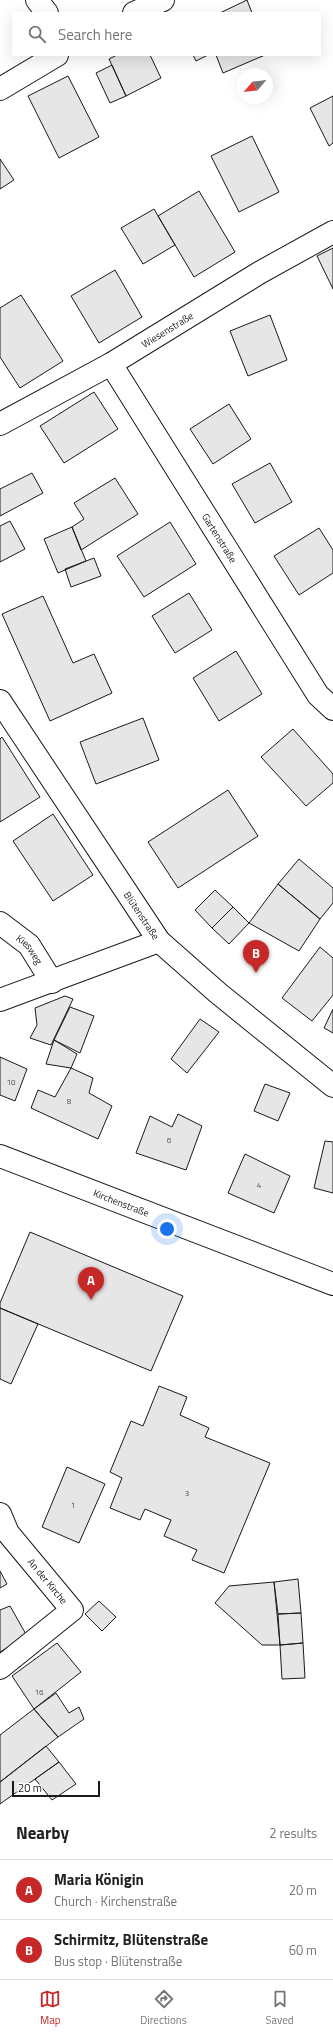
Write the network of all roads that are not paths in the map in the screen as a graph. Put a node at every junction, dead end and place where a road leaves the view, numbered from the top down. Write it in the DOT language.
graph roads {
  1 [pos="37,0"];
  2 [pos="163,0"];
  3 [pos="46,12"];
  4 [pos="136,12"];
  5 [pos="55,56"];
  6 [pos="0,89"];
  7 [pos="333,232"];
  8 [pos="111,364"];
  9 [pos="0,424"];
  10 [pos="0,701"];
  11 [pos="333,709"];
  12 [pos="0,923"];
  13 [pos="159,941"];
  14 [pos="52,982"];
  15 [pos="0,1000"];
  16 [pos="333,1086"];
  17 [pos="0,1156"];
  18 [pos="331,1276"];
  19 [pos="0,1514"];
  20 [pos="0,1668"];
  1 -- 3 [label="street"];
  2 -- 4 [label="street"];
  5 -- 6 [label="street"];
  7 -- 8 [label="street, Wiesenstraße"];
  8 -- 9 [label="street, Wiesenstraße"];
  8 -- 11 [label="street, Gartenstraße"];
  10 -- 13 [label="street, Blütenstraße"];
  12 -- 14 [label="street, Kiesweg"];
  13 -- 14 [label="street"];
  13 -- 16 [label="street, Blütenstraße"];
  14 -- 15 [label="street"];
  17 -- 18 [label="street, Kirchenstraße"];
  19 -- 20 [label="street, An der Kirche"];
}
